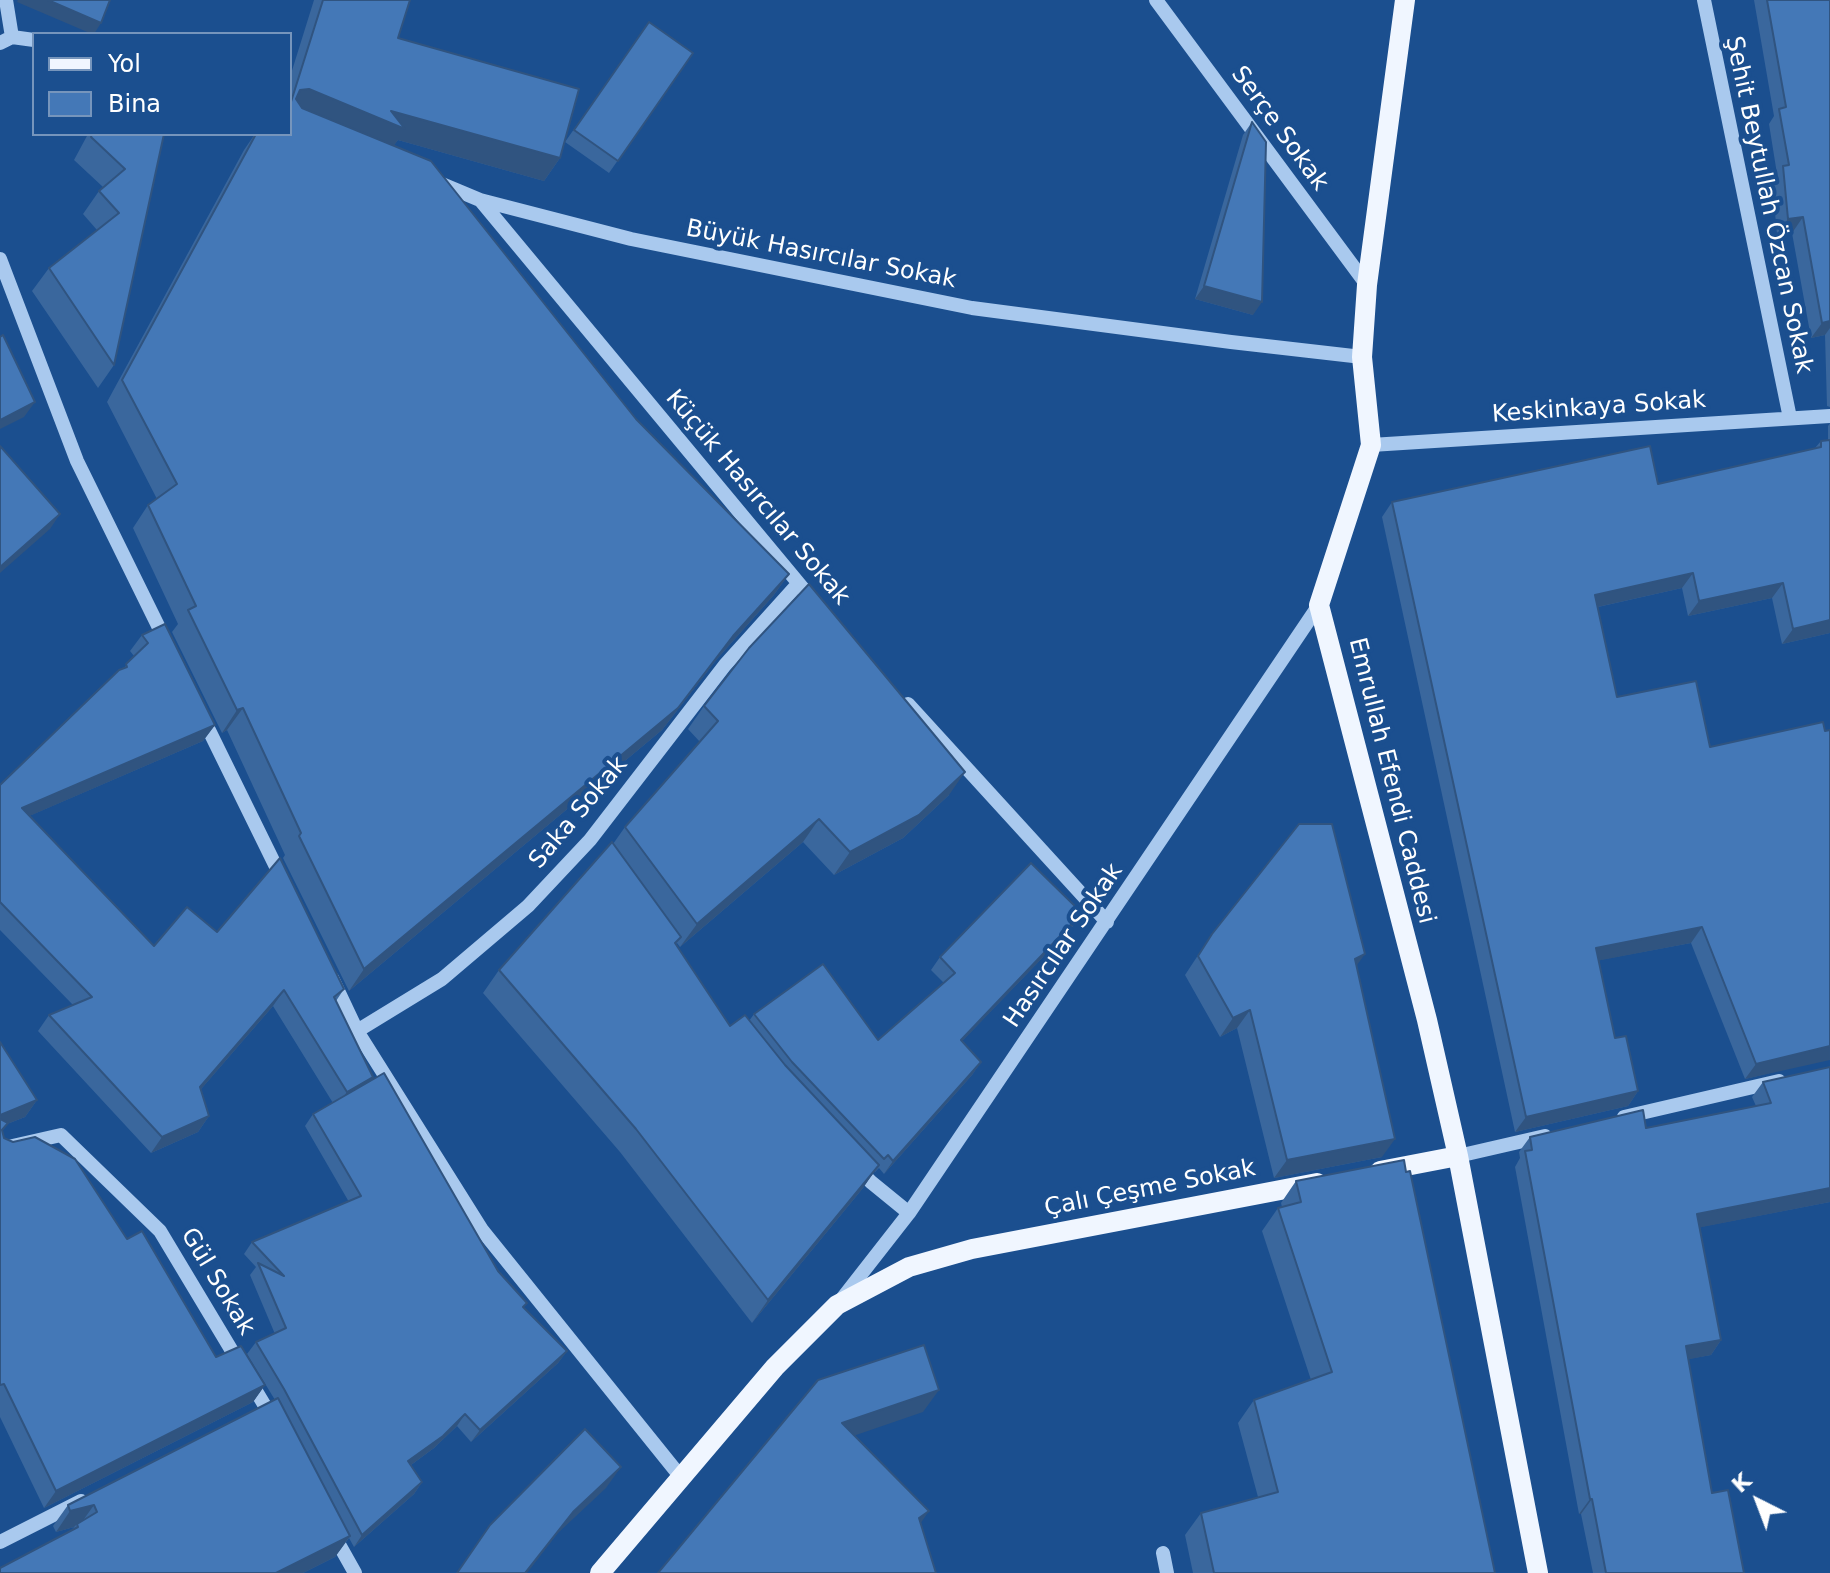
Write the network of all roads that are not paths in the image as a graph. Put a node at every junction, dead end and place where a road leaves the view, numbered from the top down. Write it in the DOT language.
graph roads {
  1 [pos="6,0"];
  2 [pos="1156,0"];
  3 [pos="1405,0"];
  4 [pos="1704,0"];
  5 [pos="6,40"];
  6 [pos="32,40"];
  7 [pos="422,176"];
  8 [pos="480,200"];
  9 [pos="0,259"];
  10 [pos="1367,285"];
  11 [pos="1362,357"];
  12 [pos="1830,416"];
  13 [pos="1790,418"];
  14 [pos="1371,445"];
  15 [pos="798,584"];
  16 [pos="1319,605"];
  17 [pos="830,619"];
  18 [pos="171,652"];
  19 [pos="894,689"];
  20 [pos="198,708"];
  21 [pos="288,891"];
  22 [pos="1107,922"];
  23 [pos="323,961"];
  24 [pos="357,1031"];
  25 [pos="1799,1076"];
  26 [pos="1613,1120"];
  27 [pos="1567,1131"];
  28 [pos="0,1149"];
  29 [pos="1458,1156"];
  30 [pos="850,1160"];
  31 [pos="1365,1174"];
  32 [pos="1333,1180"];
  33 [pos="909,1213"];
  34 [pos="837,1305"];
  35 [pos="281,1434"];
  36 [pos="680,1476"];
  37 [pos="90,1496"];
  38 [pos="323,1515"];
  39 [pos="0,1542"];
  40 [pos="1163,1553"];
  41 [pos="355,1573"];
  42 [pos="600,1573"];
  43 [pos="1167,1573"];
  44 [pos="1538,1573"];
  1 -- 5 [label="street"];
  2 -- 10 [label="street, Serçe Sokak"];
  3 -- 10 [label="main road"];
  4 -- 13 [label="street, Şehit Beytullah Özcan Sokak"];
  5 -- 6 [label="street"];
  7 -- 8 [label="street, Büyük Hasırcılar Sokak"];
  8 -- 11 [label="street, Büyük Hasırcılar Sokak"];
  8 -- 15 [label="street, Küçük Hasırcılar Sokak"];
  9 -- 18 [label="street"];
  10 -- 11 [label="main road"];
  11 -- 14 [label="main road"];
  12 -- 13 [label="street, Keskinkaya Sokak"];
  13 -- 14 [label="street, Keskinkaya Sokak"];
  14 -- 16 [label="main road"];
  15 -- 17 [label="street, Küçük Hasırcılar Sokak"];
  15 -- 24 [label="street, Saka Sokak"];
  16 -- 22 [label="street, Hasırcılar Sokak"];
  16 -- 29 [label="main road, Emrullah Efendi Caddesi"];
  19 -- 22 [label="street"];
  20 -- 21 [label="street"];
  22 -- 33 [label="street, Hasırcılar Sokak"];
  23 -- 24 [label="street"];
  24 -- 36 [label="street"];
  25 -- 26 [label="street"];
  27 -- 29 [label="street"];
  28 -- 35 [label="street, Gül Sokak"];
  29 -- 31 [label="main road"];
  29 -- 44 [label="main road, Emrullah Efendi Caddesi"];
  30 -- 33 [label="street"];
  32 -- 34 [label="main road, Çalı Çeşme Sokak"];
  33 -- 34 [label="street, Hasırcılar Sokak"];
  34 -- 36 [label="main road, Çalı Çeşme Sokak"];
  36 -- 42 [label="main road, Çalı Çeşme Sokak"];
  37 -- 39 [label="street"];
  38 -- 41 [label="street"];
  40 -- 43 [label="street"];
}
